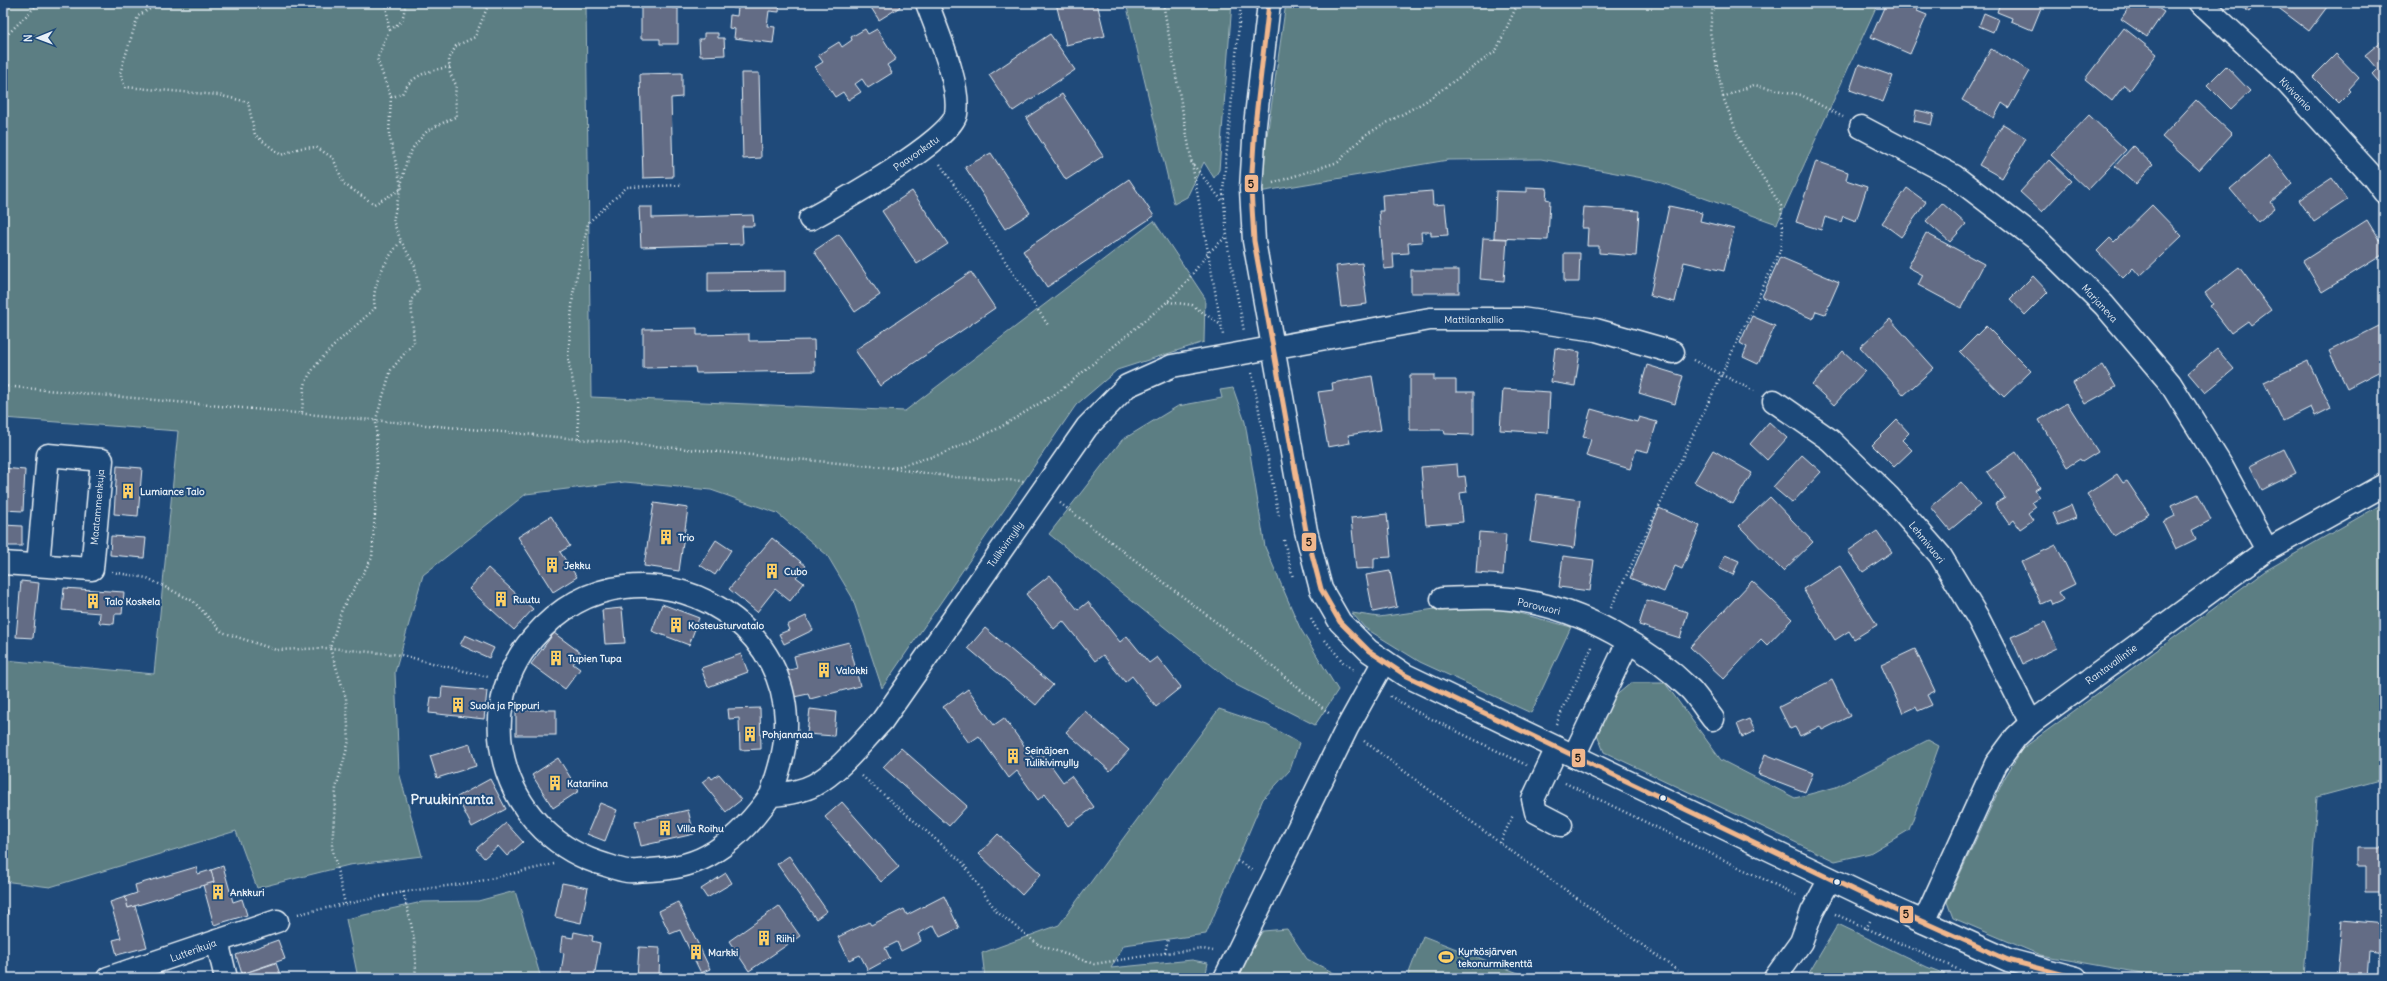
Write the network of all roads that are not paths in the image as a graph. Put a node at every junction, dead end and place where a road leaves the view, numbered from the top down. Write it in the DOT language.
graph roads {
  1 [pos="927,3"];
  2 [pos="1269,3"];
  3 [pos="2201,3"];
  4 [pos="1861,127"];
  5 [pos="2384,192"];
  6 [pos="810,219"];
  7 [pos="1274,347"];
  8 [pos="1673,352"];
  9 [pos="1774,401"];
  10 [pos="2384,485"];
  11 [pos="2267,550"];
  12 [pos="3,563"];
  13 [pos="38,565"];
  14 [pos="1442,599"];
  15 [pos="1628,642"];
  16 [pos="1384,661"];
  17 [pos="1713,719"];
  18 [pos="2031,723"];
  19 [pos="1566,752"];
  20 [pos="771,795"];
  21 [pos="1560,825"];
  22 [pos="1830,879"];
  23 [pos="277,921"];
  24 [pos="1924,922"];
  25 [pos="217,941"];
  26 [pos="164,970"];
  27 [pos="108,978"];
  28 [pos="226,978"];
  29 [pos="1225,978"];
  30 [pos="1775,978"];
  31 [pos="2076,978"];
  1 -- 6 [label="street, Paavonkatu"];
  2 -- 7 [label="street"];
  3 -- 5 [label="street, Kivivainio"];
  4 -- 11 [label="street, Marjaneva"];
  7 -- 8 [label="street, Mattilankallio"];
  7 -- 16 [label="street"];
  7 -- 20 [label="street, Tulikivimylly"];
  9 -- 18 [label="street, Lehmivuori"];
  10 -- 11 [label="street, Rantavallintie"];
  11 -- 18 [label="street, Rantavallintie"];
  12 -- 13 [label="street"];
  13 -- 13 [label="street, Maatammenkuja"];
  14 -- 15 [label="street, Porovuori"];
  15 -- 17 [label="street, Porovuori"];
  15 -- 19 [label="street"];
  16 -- 19 [label="street"];
  16 -- 29 [label="street"];
  18 -- 24 [label="street, Rantavallintie"];
  19 -- 21 [label="street"];
  19 -- 22 [label="street"];
  20 -- 20 [label="street"];
  22 -- 24 [label="street"];
  22 -- 30 [label="street"];
  23 -- 25 [label="street, Lutterikuja"];
  24 -- 31 [label="street"];
  25 -- 26 [label="street, Lutterikuja"];
  25 -- 28 [label="street"];
  26 -- 27 [label="street, Lutterikuja"];
}
